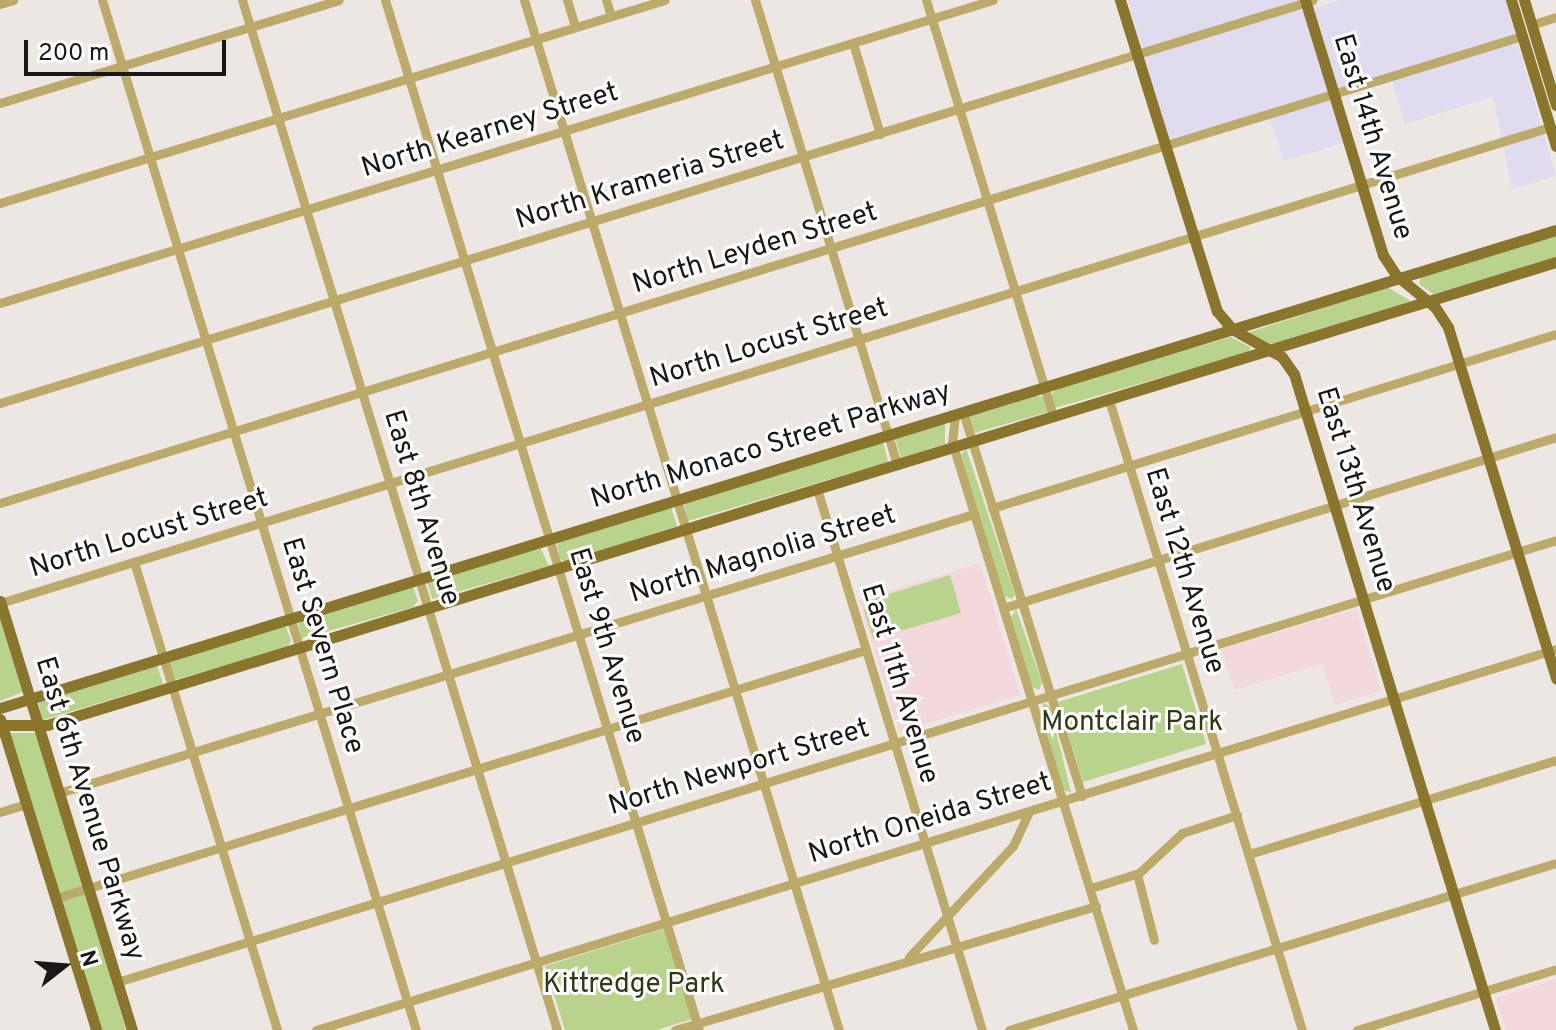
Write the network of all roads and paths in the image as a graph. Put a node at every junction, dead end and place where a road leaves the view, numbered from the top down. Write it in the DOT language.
graph roads {
  1 [pos="13,0"];
  2 [pos="102,0"];
  3 [pos="242,0"];
  4 [pos="339,0"];
  5 [pos="385,0"];
  6 [pos="524,0"];
  7 [pos="567,0"];
  8 [pos="606,0"];
  9 [pos="665,0"];
  10 [pos="755,0"];
  11 [pos="926,0"];
  12 [pos="993,0"];
  13 [pos="1120,0"];
  14 [pos="1511,0"];
  15 [pos="1524,0"];
  16 [pos="1308,1"];
  17 [pos="642,3"];
  18 [pos="0,4"];
  19 [pos="611,16"];
  20 [pos="1556,17"];
  21 [pos="932,18"];
  22 [pos="1531,25"];
  23 [pos="251,27"];
  24 [pos="575,27"];
  25 [pos="1522,36"];
  26 [pos="536,39"];
  27 [pos="853,43"];
  28 [pos="1137,54"];
  29 [pos="121,66"];
  30 [pos="775,66"];
  31 [pos="408,77"];
  32 [pos="1334,94"];
  33 [pos="0,103"];
  34 [pos="1556,105"];
  35 [pos="960,109"];
  36 [pos="279,118"];
  37 [pos="1550,127"];
  38 [pos="564,131"];
  39 [pos="880,134"];
  40 [pos="1166,145"];
  41 [pos="1556,146"];
  42 [pos="148,157"];
  43 [pos="804,157"];
  44 [pos="437,170"];
  45 [pos="1361,185"];
  46 [pos="988,200"];
  47 [pos="0,203"];
  48 [pos="306,210"];
  49 [pos="592,222"];
  50 [pos="1556,230"];
  51 [pos="1193,237"];
  52 [pos="178,248"];
  53 [pos="832,248"];
  54 [pos="464,261"];
  55 [pos="1556,262"];
  56 [pos="1399,278"];
  57 [pos="1015,291"];
  58 [pos="1429,300"];
  59 [pos="334,301"];
  60 [pos="0,303"];
  61 [pos="620,313"];
  62 [pos="1232,329"];
  63 [pos="1556,334"];
  64 [pos="859,339"];
  65 [pos="205,341"];
  66 [pos="1290,343"];
  67 [pos="1270,349"];
  68 [pos="492,351"];
  69 [pos="1460,364"];
  70 [pos="1297,385"];
  71 [pos="1045,388"];
  72 [pos="362,392"];
  73 [pos="1109,400"];
  74 [pos="0,403"];
  75 [pos="648,404"];
  76 [pos="1306,411"];
  77 [pos="959,414"];
  78 [pos="1053,416"];
  79 [pos="233,430"];
  80 [pos="888,436"];
  81 [pos="1556,437"];
  82 [pos="521,442"];
  83 [pos="972,442"];
  84 [pos="953,447"];
  85 [pos="1488,458"];
  86 [pos="897,465"];
  87 [pos="1129,465"];
  88 [pos="390,483"];
  89 [pos="817,489"];
  90 [pos="677,500"];
  91 [pos="0,503"];
  92 [pos="1334,506"];
  93 [pos="992,508"];
  94 [pos="974,514"];
  95 [pos="261,522"];
  96 [pos="686,529"];
  97 [pos="550,538"];
  98 [pos="1556,540"];
  99 [pos="1517,552"];
  100 [pos="837,555"];
  101 [pos="1158,560"];
  102 [pos="134,562"];
  103 [pos="559,568"];
  104 [pos="420,579"];
  105 [pos="706,595"];
  106 [pos="1363,600"];
  107 [pos="0,602"];
  108 [pos="1021,602"];
  109 [pos="429,608"];
  110 [pos="1003,608"];
  111 [pos="290,618"];
  112 [pos="579,634"];
  113 [pos="299,647"];
  114 [pos="865,650"];
  115 [pos="1552,651"];
  116 [pos="1187,654"];
  117 [pos="163,657"];
  118 [pos="449,674"];
  119 [pos="1556,679"];
  120 [pos="172,687"];
  121 [pos="735,690"];
  122 [pos="1051,695"];
  123 [pos="30,698"];
  124 [pos="1031,698"];
  125 [pos="1394,700"];
  126 [pos="0,708"];
  127 [pos="319,714"];
  128 [pos="1,723"];
  129 [pos="39,727"];
  130 [pos="608,729"];
  131 [pos="893,742"];
  132 [pos="192,753"];
  133 [pos="1218,754"];
  134 [pos="1556,760"];
  135 [pos="477,770"];
  136 [pos="764,784"];
  137 [pos="59,793"];
  138 [pos="1082,796"];
  139 [pos="1424,800"];
  140 [pos="1064,801"];
  141 [pos="26,804"];
  142 [pos="348,809"];
  143 [pos="0,812"];
  144 [pos="1029,812"];
  145 [pos="1237,815"];
  146 [pos="637,823"];
  147 [pos="925,844"];
  148 [pos="221,848"];
  149 [pos="1249,854"];
  150 [pos="506,863"];
  151 [pos="1556,863"];
  152 [pos="1137,874"];
  153 [pos="795,884"];
  154 [pos="88,888"];
  155 [pos="1091,888"];
  156 [pos="1453,895"];
  157 [pos="56,898"];
  158 [pos="377,903"];
  159 [pos="1096,906"];
  160 [pos="947,917"];
  161 [pos="666,923"];
  162 [pos="1154,940"];
  163 [pos="250,941"];
  164 [pos="956,946"];
  165 [pos="1278,948"];
  166 [pos="907,959"];
  167 [pos="537,962"];
  168 [pos="1556,969"];
  169 [pos="117,982"];
  170 [pos="826,985"];
  171 [pos="1483,991"];
  172 [pos="1124,995"];
  173 [pos="407,1002"];
  174 [pos="698,1026"];
  175 [pos="96,1030"];
  176 [pos="132,1030"];
  177 [pos="277,1030"];
  178 [pos="316,1030"];
  179 [pos="416,1030"];
  180 [pos="557,1030"];
  181 [pos="675,1030"];
  182 [pos="839,1030"];
  183 [pos="982,1030"];
  184 [pos="1009,1030"];
  185 [pos="1133,1030"];
  186 [pos="1302,1030"];
  187 [pos="1357,1030"];
  188 [pos="1495,1030"];
  1 -- 18 [label="street"];
  2 -- 29 [label="street, East Severn Place"];
  3 -- 23 [label="street, East 8th Avenue"];
  4 -- 23 [label="street"];
  5 -- 31 [label="street, East 9th Avenue"];
  6 -- 26 [label="street"];
  7 -- 24 [label="street"];
  8 -- 19 [label="street"];
  9 -- 17 [label="street"];
  10 -- 30 [label="street"];
  11 -- 21 [label="street"];
  12 -- 21 [label="street, North Kearney Street"];
  13 -- 28 [label="main road"];
  14 -- 25 [label="main road"];
  15 -- 22 [label="main road"];
  16 -- 28 [label="street, North Krameria Street"];
  16 -- 32 [label="main road, East 14th Avenue"];
  17 -- 19 [label="street"];
  19 -- 24 [label="street"];
  20 -- 22 [label="street"];
  21 -- 27 [label="street, North Kearney Street"];
  21 -- 35 [label="street"];
  22 -- 34 [label="main road"];
  23 -- 29 [label="street"];
  23 -- 36 [label="street, East 8th Avenue"];
  24 -- 26 [label="street"];
  25 -- 32 [label="street, North Leyden Street"];
  25 -- 37 [label="main road"];
  26 -- 31 [label="street"];
  26 -- 38 [label="street"];
  27 -- 30 [label="street, North Kearney Street"];
  27 -- 39 [label="street"];
  28 -- 35 [label="street, North Krameria Street"];
  28 -- 40 [label="main road"];
  29 -- 33 [label="street"];
  29 -- 42 [label="street, East Severn Place"];
  30 -- 38 [label="street, North Kearney Street"];
  30 -- 43 [label="street"];
  31 -- 36 [label="street"];
  31 -- 44 [label="street, East 9th Avenue"];
  32 -- 40 [label="street, North Leyden Street"];
  32 -- 45 [label="main road, East 14th Avenue"];
  35 -- 39 [label="street, North Krameria Street"];
  35 -- 46 [label="street"];
  36 -- 42 [label="street"];
  36 -- 48 [label="street, East 8th Avenue"];
  37 -- 41 [label="main road"];
  37 -- 45 [label="street, North Locust Street"];
  38 -- 44 [label="street, North Kearney Street"];
  38 -- 49 [label="street"];
  39 -- 43 [label="street, North Krameria Street"];
  40 -- 46 [label="street, North Leyden Street"];
  40 -- 51 [label="main road"];
  42 -- 47 [label="street"];
  42 -- 52 [label="street, East Severn Place"];
  43 -- 49 [label="street, North Krameria Street"];
  43 -- 53 [label="street"];
  44 -- 48 [label="street, North Kearney Street"];
  44 -- 54 [label="street, East 9th Avenue"];
  45 -- 51 [label="street, North Locust Street"];
  45 -- 56 [label="main road, East 14th Avenue"];
  46 -- 53 [label="street, North Leyden Street"];
  46 -- 57 [label="street"];
  48 -- 52 [label="street, North Kearney Street"];
  48 -- 59 [label="street, East 8th Avenue"];
  49 -- 54 [label="street, North Krameria Street"];
  49 -- 61 [label="street"];
  50 -- 56 [label="main road, North Monaco Street Parkway"];
  51 -- 57 [label="street, North Locust Street"];
  51 -- 62 [label="main road"];
  52 -- 60 [label="street, North Kearney Street"];
  52 -- 65 [label="street, East Severn Place"];
  53 -- 61 [label="street, North Leyden Street"];
  53 -- 64 [label="street"];
  54 -- 59 [label="street, North Krameria Street"];
  54 -- 68 [label="street, East 9th Avenue"];
  55 -- 58 [label="main road, North Monaco Street Parkway"];
  56 -- 58 [label="main road, East 14th Avenue"];
  56 -- 62 [label="main road, North Monaco Street Parkway"];
  57 -- 64 [label="street, North Locust Street"];
  57 -- 71 [label="street"];
  58 -- 66 [label="main road, North Monaco Street Parkway"];
  58 -- 69 [label="main road, East 14th Avenue"];
  59 -- 65 [label="street, North Krameria Street"];
  59 -- 72 [label="street, East 8th Avenue"];
  61 -- 68 [label="street, North Leyden Street"];
  61 -- 75 [label="street"];
  62 -- 67 [label="main road, East 13th Avenue"];
  62 -- 71 [label="main road, North Monaco Street Parkway"];
  63 -- 69 [label="street"];
  64 -- 75 [label="street, North Locust Street"];
  64 -- 80 [label="street"];
  65 -- 74 [label="street, North Krameria Street"];
  65 -- 79 [label="street, East Severn Place"];
  66 -- 67 [label="main road, North Monaco Street Parkway"];
  66 -- 70 [label="main road"];
  67 -- 70 [label="main road, East 13th Avenue"];
  67 -- 73 [label="main road, North Monaco Street Parkway"];
  68 -- 72 [label="street, North Leyden Street"];
  68 -- 82 [label="street, East 9th Avenue"];
  69 -- 76 [label="street"];
  69 -- 85 [label="main road, East 14th Avenue"];
  70 -- 76 [label="main road, East 13th Avenue"];
  71 -- 77 [label="main road, North Monaco Street Parkway"];
  71 -- 78 [label="street"];
  72 -- 79 [label="street, North Leyden Street"];
  72 -- 88 [label="street, East 8th Avenue"];
  73 -- 78 [label="main road, North Monaco Street Parkway"];
  73 -- 87 [label="street, East 12th Avenue"];
  75 -- 82 [label="street, North Locust Street"];
  75 -- 90 [label="street"];
  76 -- 87 [label="street"];
  76 -- 92 [label="main road, East 13th Avenue"];
  77 -- 80 [label="main road, North Monaco Street Parkway"];
  77 -- 83 [label="street"];
  77 -- 84 [label="street"];
  78 -- 83 [label="main road, North Monaco Street Parkway"];
  79 -- 91 [label="street, North Leyden Street"];
  79 -- 95 [label="street, East Severn Place"];
  80 -- 86 [label="street"];
  80 -- 90 [label="main road, North Monaco Street Parkway"];
  81 -- 85 [label="street"];
  82 -- 88 [label="street, North Locust Street"];
  82 -- 97 [label="street, East 9th Avenue"];
  83 -- 84 [label="main road, North Monaco Street Parkway"];
  83 -- 93 [label="street"];
  84 -- 86 [label="main road, North Monaco Street Parkway"];
  84 -- 94 [label="street"];
  85 -- 92 [label="street"];
  85 -- 99 [label="main road, East 14th Avenue"];
  86 -- 89 [label="main road, North Monaco Street Parkway"];
  87 -- 93 [label="street"];
  87 -- 101 [label="street, East 12th Avenue"];
  88 -- 95 [label="street, North Locust Street"];
  88 -- 104 [label="street, East 8th Avenue"];
  89 -- 96 [label="main road, North Monaco Street Parkway"];
  89 -- 100 [label="street, East 11th Avenue"];
  90 -- 96 [label="street"];
  90 -- 97 [label="main road, North Monaco Street Parkway"];
  92 -- 101 [label="street"];
  92 -- 106 [label="main road, East 13th Avenue"];
  93 -- 108 [label="street"];
  94 -- 100 [label="street, North Magnolia Street"];
  94 -- 110 [label="street"];
  95 -- 102 [label="street, North Locust Street"];
  95 -- 111 [label="street, East Severn Place"];
  96 -- 103 [label="main road, North Monaco Street Parkway"];
  96 -- 105 [label="street"];
  97 -- 103 [label="street, East 9th Avenue"];
  97 -- 104 [label="main road, North Monaco Street Parkway"];
  98 -- 99 [label="street, North Newport Street"];
  99 -- 106 [label="street, North Newport Street"];
  99 -- 115 [label="main road, East 14th Avenue"];
  100 -- 105 [label="street, North Magnolia Street"];
  100 -- 114 [label="street, East 11th Avenue"];
  101 -- 108 [label="street"];
  101 -- 116 [label="street, East 12th Avenue"];
  102 -- 107 [label="street, North Locust Street"];
  102 -- 117 [label="street"];
  103 -- 109 [label="main road, North Monaco Street Parkway"];
  103 -- 112 [label="street, East 9th Avenue"];
  104 -- 109 [label="street, East 8th Avenue"];
  104 -- 111 [label="main road, North Monaco Street Parkway"];
  105 -- 112 [label="street, North Magnolia Street"];
  105 -- 121 [label="street"];
  106 -- 116 [label="street, North Newport Street"];
  106 -- 125 [label="main road, East 13th Avenue"];
  107 -- 123 [label="main road, East 6th Avenue Parkway"];
  108 -- 110 [label="street"];
  108 -- 122 [label="street"];
  109 -- 113 [label="main road, North Monaco Street Parkway"];
  109 -- 118 [label="street, East 8th Avenue"];
  110 -- 124 [label="street"];
  111 -- 113 [label="street, East Severn Place"];
  111 -- 117 [label="main road, North Monaco Street Parkway"];
  112 -- 118 [label="street, North Magnolia Street"];
  112 -- 130 [label="street, East 9th Avenue"];
  113 -- 120 [label="main road, North Monaco Street Parkway"];
  113 -- 127 [label="street, East Severn Place"];
  114 -- 121 [label="street"];
  114 -- 131 [label="street, East 11th Avenue"];
  115 -- 119 [label="main road, East 14th Avenue"];
  115 -- 125 [label="street, North Oneida Street"];
  116 -- 122 [label="street, North Newport Street"];
  116 -- 133 [label="street, East 12th Avenue"];
  117 -- 120 [label="street"];
  117 -- 123 [label="main road, North Monaco Street Parkway"];
  118 -- 127 [label="street, North Magnolia Street"];
  118 -- 135 [label="street, East 8th Avenue"];
  120 -- 129 [label="main road, North Monaco Street Parkway"];
  120 -- 132 [label="street"];
  121 -- 130 [label="street"];
  121 -- 136 [label="street"];
  122 -- 124 [label="street, North Newport Street"];
  122 -- 138 [label="street"];
  123 -- 126 [label="main road, North Monaco Street Parkway"];
  123 -- 129 [label="main road, East 6th Avenue Parkway"];
  124 -- 131 [label="street, North Newport Street"];
  124 -- 140 [label="street"];
  125 -- 133 [label="street, North Oneida Street"];
  125 -- 139 [label="main road, East 13th Avenue"];
  127 -- 132 [label="street, North Magnolia Street"];
  127 -- 142 [label="street, East Severn Place"];
  128 -- 129 [label="main road, North Monaco Street Parkway"];
  128 -- 141 [label="main road, East 6th Avenue Parkway"];
  129 -- 137 [label="main road, East 6th Avenue Parkway"];
  130 -- 135 [label="street"];
  130 -- 146 [label="street, East 9th Avenue"];
  131 -- 136 [label="street, North Newport Street"];
  131 -- 147 [label="street, East 11th Avenue"];
  132 -- 137 [label="street, North Magnolia Street"];
  132 -- 148 [label="street"];
  133 -- 138 [label="street, North Oneida Street"];
  133 -- 145 [label="street, East 12th Avenue"];
  134 -- 139 [label="street"];
  135 -- 142 [label="street"];
  135 -- 150 [label="street, East 8th Avenue"];
  136 -- 146 [label="street, North Newport Street"];
  136 -- 153 [label="street"];
  137 -- 154 [label="main road, East 6th Avenue Parkway"];
  138 -- 140 [label="street, North Oneida Street"];
  139 -- 149 [label="street"];
  139 -- 156 [label="main road, East 13th Avenue"];
  140 -- 144 [label="street, North Oneida Street"];
  140 -- 155 [label="street"];
  141 -- 143 [label="street"];
  141 -- 157 [label="main road, East 6th Avenue Parkway"];
  142 -- 148 [label="street"];
  142 -- 158 [label="street, East Severn Place"];
  144 -- 147 [label="street, North Oneida Street"];
  144 -- 160 [label="street"];
  145 -- 149 [label="street, East 12th Avenue"];
  145 -- 152 [label="street"];
  146 -- 150 [label="street, North Newport Street"];
  146 -- 161 [label="street, East 9th Avenue"];
  147 -- 153 [label="street, North Oneida Street"];
  147 -- 160 [label="street, East 11th Avenue"];
  148 -- 154 [label="street"];
  148 -- 163 [label="street"];
  149 -- 165 [label="street, East 12th Avenue"];
  150 -- 158 [label="street, North Newport Street"];
  150 -- 167 [label="street, East 8th Avenue"];
  151 -- 156 [label="street"];
  152 -- 155 [label="street"];
  152 -- 162 [label="street"];
  153 -- 161 [label="street, North Oneida Street"];
  153 -- 170 [label="street"];
  154 -- 157 [label="street"];
  154 -- 169 [label="main road, East 6th Avenue Parkway"];
  155 -- 159 [label="street"];
  156 -- 165 [label="street"];
  156 -- 171 [label="main road, East 13th Avenue"];
  157 -- 175 [label="main road, East 6th Avenue Parkway"];
  158 -- 163 [label="street, North Newport Street"];
  158 -- 173 [label="street, East Severn Place"];
  159 -- 164 [label="street"];
  159 -- 172 [label="street"];
  160 -- 164 [label="street, East 11th Avenue"];
  160 -- 166 [label="street"];
  161 -- 167 [label="street, North Oneida Street"];
  161 -- 174 [label="street, East 9th Avenue"];
  163 -- 169 [label="street, North Newport Street"];
  163 -- 177 [label="street"];
  164 -- 166 [label="street"];
  164 -- 183 [label="street, East 11th Avenue"];
  165 -- 172 [label="street"];
  165 -- 186 [label="street, East 12th Avenue"];
  166 -- 170 [label="street"];
  167 -- 173 [label="street, North Oneida Street"];
  167 -- 180 [label="street, East 8th Avenue"];
  168 -- 171 [label="street"];
  169 -- 176 [label="main road, East 6th Avenue Parkway"];
  170 -- 174 [label="street"];
  170 -- 182 [label="street"];
  171 -- 187 [label="street"];
  171 -- 188 [label="main road, East 13th Avenue"];
  172 -- 184 [label="street"];
  172 -- 185 [label="street"];
  173 -- 178 [label="street, North Oneida Street"];
  173 -- 179 [label="street, East Severn Place"];
  174 -- 181 [label="street"];
}
